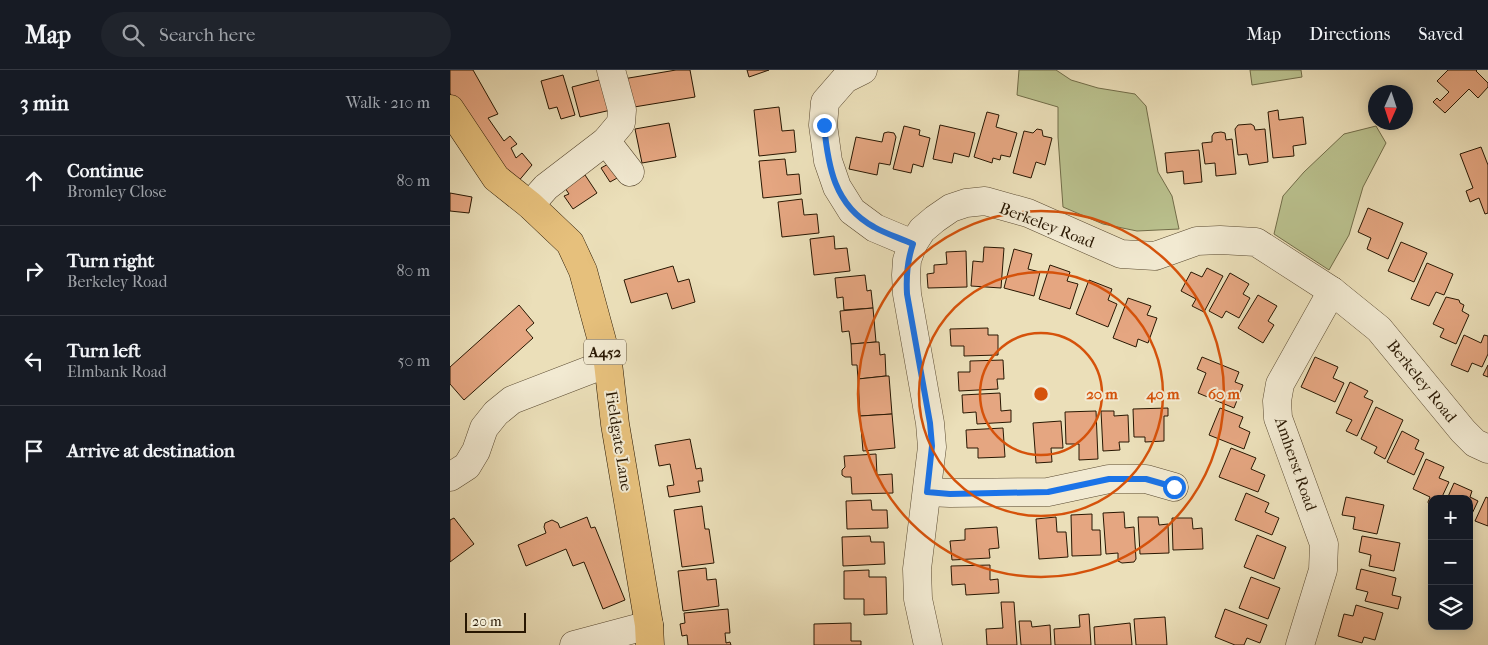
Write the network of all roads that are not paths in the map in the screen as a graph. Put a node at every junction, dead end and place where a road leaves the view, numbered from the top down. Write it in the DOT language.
graph roads {
  1 [pos="611,70"];
  2 [pos="863,70"];
  3 [pos="450,109"];
  4 [pos="606,141"];
  5 [pos="630,172"];
  6 [pos="530,205"];
  7 [pos="913,244"];
  8 [pos="1332,291"];
  9 [pos="608,364"];
  10 [pos="1488,449"];
  11 [pos="450,477"];
  12 [pos="1174,487"];
  13 [pos="927,492"];
  14 [pos="649,635"];
  15 [pos="574,645"];
  16 [pos="928,645"];
  17 [pos="1300,645"];
  1 -- 4 [label="street"];
  2 -- 7 [label="street"];
  3 -- 6 [label="main road, Fieldgate Lane / A452"];
  4 -- 5 [label="street"];
  4 -- 6 [label="street"];
  6 -- 9 [label="main road, Fieldgate Lane / A452"];
  7 -- 8 [label="street, Berkeley Road"];
  7 -- 13 [label="street, Berkeley Road"];
  8 -- 10 [label="street, Berkeley Road"];
  8 -- 17 [label="street, Amherst Road"];
  9 -- 11 [label="street"];
  9 -- 14 [label="main road, Fieldgate Lane / A452"];
  12 -- 13 [label="street"];
  13 -- 16 [label="street, Berkeley Road"];
  14 -- 15 [label="street"];
}
